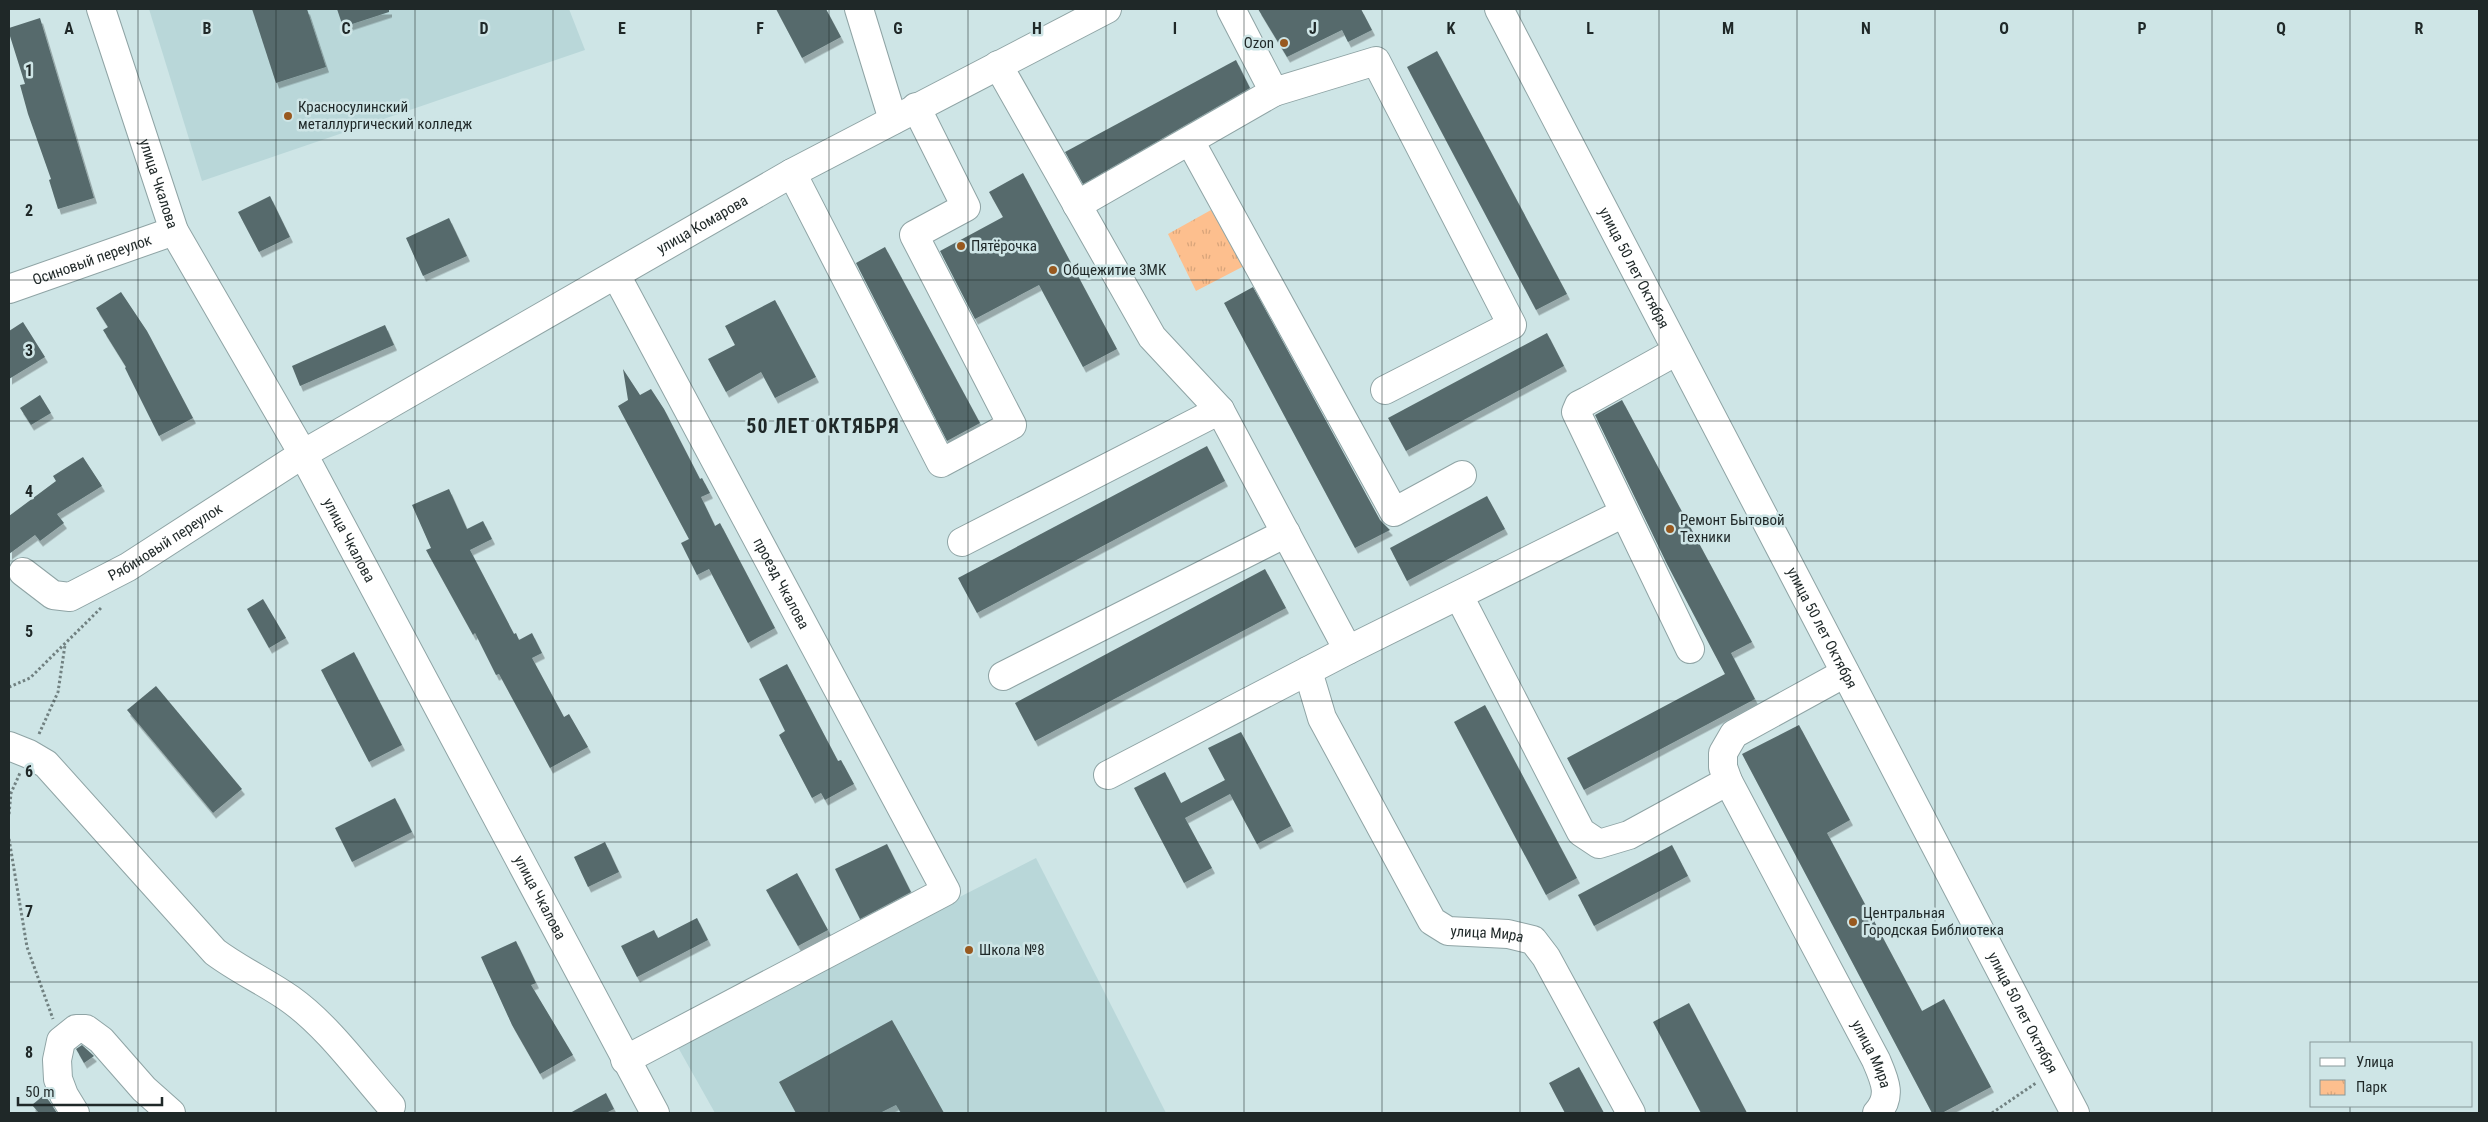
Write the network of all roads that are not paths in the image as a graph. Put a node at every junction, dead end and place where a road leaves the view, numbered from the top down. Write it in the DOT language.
graph roads {
  1 [pos="101,9"];
  2 [pos="858,9"];
  3 [pos="1107,9"];
  4 [pos="1230,9"];
  5 [pos="1499,9"];
  6 [pos="998,65"];
  7 [pos="1274,92"];
  8 [pos="905,114"];
  9 [pos="1190,141"];
  10 [pos="792,172"];
  11 [pos="1077,205"];
  12 [pos="174,231"];
  13 [pos="616,275"];
  14 [pos="9,289"];
  15 [pos="1677,351"];
  16 [pos="1385,390"];
  17 [pos="1220,410"];
  18 [pos="303,454"];
  19 [pos="1462,475"];
  20 [pos="1624,513"];
  21 [pos="1286,533"];
  22 [pos="962,542"];
  23 [pos="23,572"];
  24 [pos="1459,596"];
  25 [pos="1690,648"];
  26 [pos="1348,650"];
  27 [pos="1308,671"];
  28 [pos="1845,673"];
  29 [pos="1003,676"];
  30 [pos="19,750"];
  31 [pos="1108,775"];
  32 [pos="1728,781"];
  33 [pos="625,1060"];
  34 [pos="391,1111"];
  35 [pos="76,1113"];
  36 [pos="171,1113"];
  37 [pos="656,1113"];
  38 [pos="1631,1113"];
  39 [pos="1877,1113"];
  40 [pos="2075,1113"];
  1 -- 12 [label="street, улица Чкалова"];
  2 -- 8 [label="street"];
  3 -- 6 [label="street, улица Комарова"];
  4 -- 7 [label="street"];
  5 -- 15 [label="street, улица 50 лет Октября"];
  6 -- 8 [label="street, улица Комарова"];
  6 -- 11 [label="street"];
  7 -- 9 [label="street"];
  7 -- 16 [label="street"];
  8 -- 10 [label="street, улица Комарова"];
  8 -- 10 [label="street"];
  9 -- 11 [label="street"];
  9 -- 19 [label="street"];
  10 -- 13 [label="street, улица Комарова"];
  11 -- 17 [label="street"];
  12 -- 14 [label="street, Осиновый переулок"];
  12 -- 18 [label="street, улица Чкалова"];
  13 -- 18 [label="street, улица Комарова"];
  13 -- 33 [label="street, проезд Чкалова"];
  15 -- 20 [label="street"];
  15 -- 28 [label="street, улица 50 лет Октября"];
  17 -- 21 [label="street"];
  17 -- 22 [label="street"];
  18 -- 23 [label="street, Рябиновый переулок"];
  18 -- 33 [label="street, улица Чкалова"];
  20 -- 24 [label="street"];
  20 -- 25 [label="street"];
  21 -- 26 [label="street"];
  21 -- 29 [label="street"];
  24 -- 26 [label="street"];
  24 -- 32 [label="street"];
  26 -- 27 [label="street"];
  27 -- 31 [label="street"];
  27 -- 38 [label="street, улица Мира"];
  28 -- 32 [label="street, улица Мира"];
  28 -- 40 [label="street, улица 50 лет Октября"];
  30 -- 34 [label="street"];
  32 -- 39 [label="street, улица Мира"];
  33 -- 37 [label="street, улица Чкалова"];
  35 -- 36 [label="street"];
}
